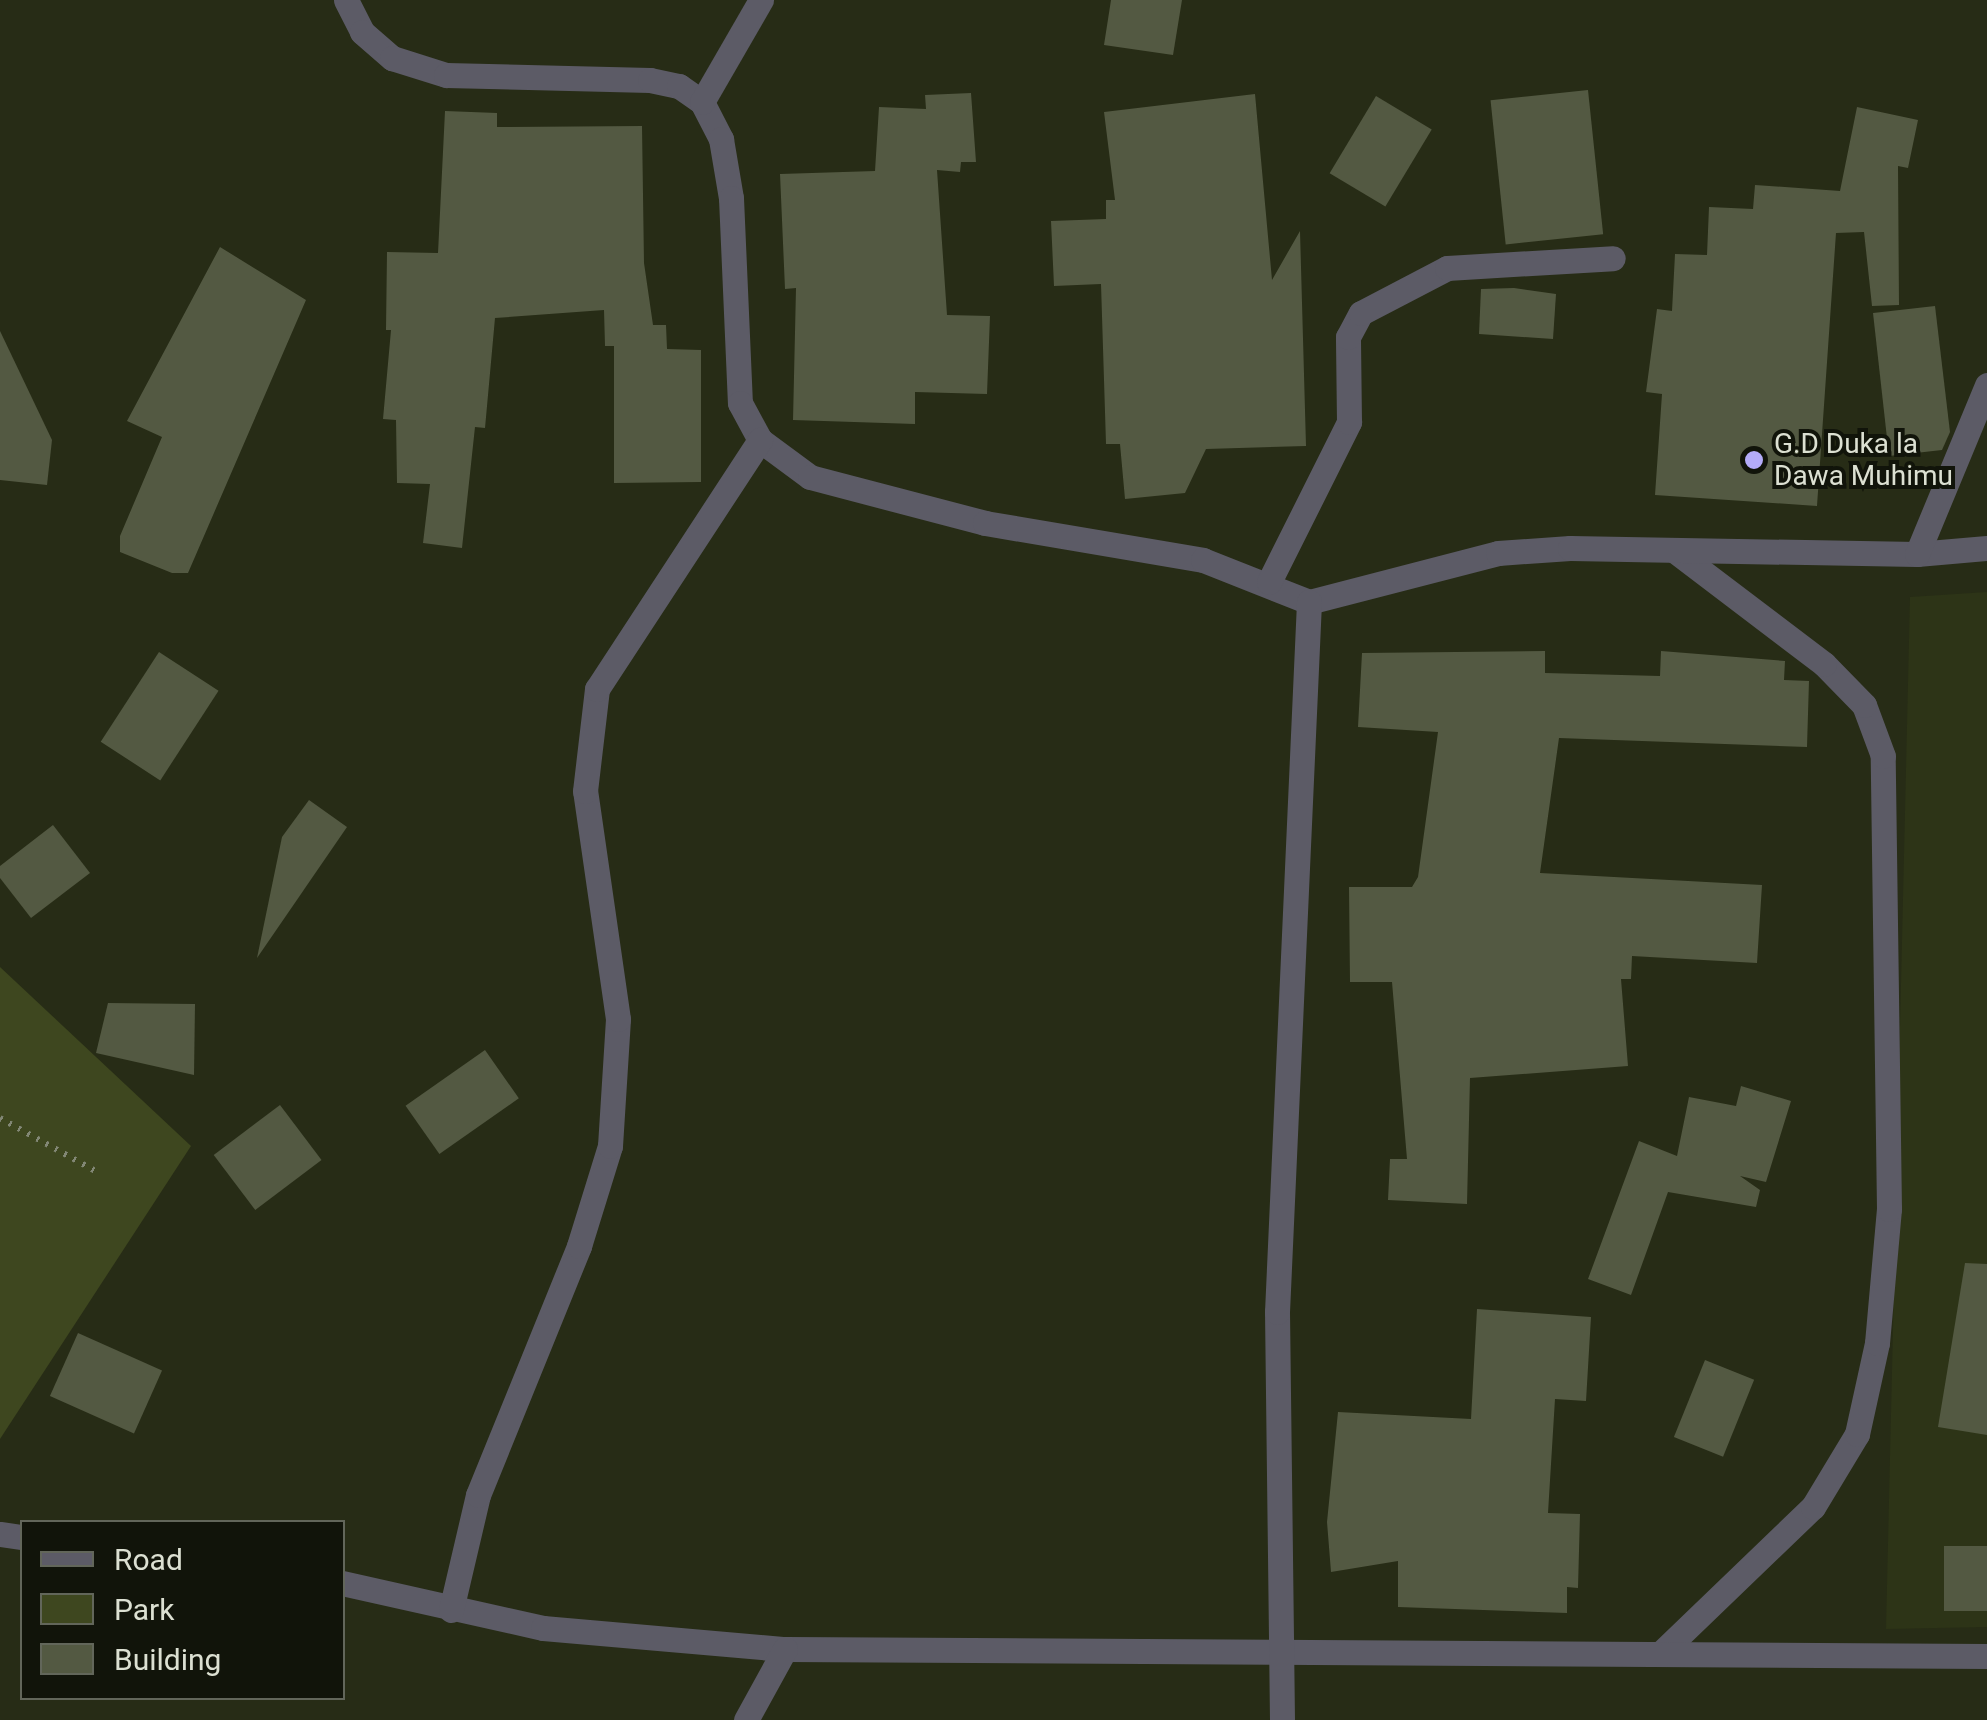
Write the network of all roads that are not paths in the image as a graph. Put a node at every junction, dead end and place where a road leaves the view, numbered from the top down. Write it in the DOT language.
graph roads {
  1 [pos="346,0"];
  2 [pos="762,0"];
  3 [pos="702,102"];
  4 [pos="1613,258"];
  5 [pos="1987,386"];
  6 [pos="760,440"];
  7 [pos="1987,548"];
  8 [pos="1674,550"];
  9 [pos="1917,554"];
  10 [pos="1269,582"];
  11 [pos="1309,602"];
  12 [pos="345,1584"];
  13 [pos="451,1610"];
  14 [pos="784,1649"];
  15 [pos="1660,1654"];
  16 [pos="1281,1655"];
  17 [pos="1987,1656"];
  18 [pos="746,1720"];
  19 [pos="1282,1720"];
  1 -- 3 [label="street"];
  2 -- 3 [label="street"];
  3 -- 6 [label="street"];
  4 -- 10 [label="street"];
  5 -- 9 [label="street"];
  6 -- 10 [label="street"];
  6 -- 13 [label="street"];
  7 -- 9 [label="street"];
  8 -- 9 [label="street"];
  8 -- 11 [label="street"];
  8 -- 15 [label="street"];
  10 -- 11 [label="street"];
  11 -- 16 [label="street"];
  12 -- 13 [label="street"];
  13 -- 14 [label="street"];
  14 -- 16 [label="street"];
  14 -- 18 [label="street"];
  15 -- 16 [label="street"];
  15 -- 17 [label="street"];
  16 -- 19 [label="street"];
}
